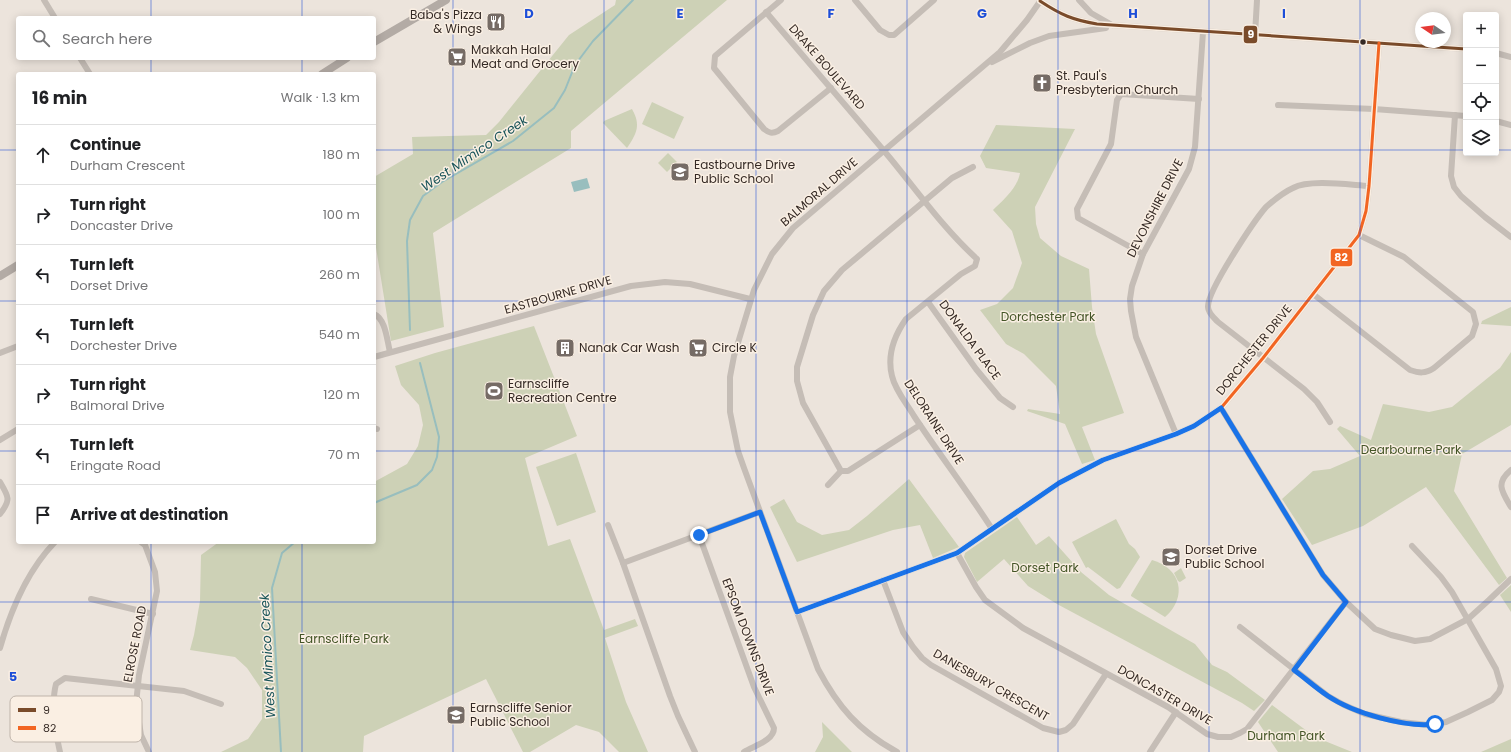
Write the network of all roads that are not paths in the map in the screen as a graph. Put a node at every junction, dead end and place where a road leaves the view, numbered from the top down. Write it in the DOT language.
graph roads {
  1 [pos="44,0"];
  2 [pos="446,0"];
  3 [pos="781,0"];
  4 [pos="855,0"];
  5 [pos="934,0"];
  6 [pos="1079,0"];
  7 [pos="1257,0"];
  8 [pos="1041,1"];
  9 [pos="766,12"];
  10 [pos="54,16"];
  11 [pos="1116,26"];
  12 [pos="1203,32"];
  13 [pos="1255,35"];
  14 [pos="376,41"];
  15 [pos="1379,43"];
  16 [pos="1463,49"];
  17 [pos="1511,49"];
  18 [pos="1499,54"];
  19 [pos="1510,56"];
  20 [pos="81,60"];
  21 [pos="344,60"];
  22 [pos="983,66"];
  23 [pos="89,72"];
  24 [pos="325,72"];
  25 [pos="831,88"];
  26 [pos="1199,100"];
  27 [pos="1278,105"];
  28 [pos="1374,109"];
  29 [pos="1455,115"];
  30 [pos="1463,116"];
  31 [pos="1499,123"];
  32 [pos="1511,125"];
  33 [pos="884,150"];
  34 [pos="973,167"];
  35 [pos="1369,186"];
  36 [pos="925,201"];
  37 [pos="1359,235"];
  38 [pos="1511,237"];
  39 [pos="1142,254"];
  40 [pos="16,266"];
  41 [pos="0,276"];
  42 [pos="1313,294"];
  43 [pos="750,299"];
  44 [pos="928,302"];
  45 [pos="376,315"];
  46 [pos="16,347"];
  47 [pos="390,352"];
  48 [pos="0,353"];
  49 [pos="376,356"];
  50 [pos="1263,358"];
  51 [pos="1013,407"];
  52 [pos="1221,408"];
  53 [pos="1330,422"];
  54 [pos="920,425"];
  55 [pos="16,430"];
  56 [pos="1176,434"];
  57 [pos="0,440"];
  58 [pos="841,470"];
  59 [pos="1511,470"];
  60 [pos="0,482"];
  61 [pos="828,485"];
  62 [pos="1511,507"];
  63 [pos="760,512"];
  64 [pos="0,514"];
  65 [pos="608,525"];
  66 [pos="992,529"];
  67 [pos="699,535"];
  68 [pos="53,544"];
  69 [pos="145,544"];
  70 [pos="1412,546"];
  71 [pos="957,553"];
  72 [pos="623,564"];
  73 [pos="1511,579"];
  74 [pos="884,580"];
  75 [pos="91,599"];
  76 [pos="1346,602"];
  77 [pos="797,612"];
  78 [pos="153,614"];
  79 [pos="1468,618"];
  80 [pos="1240,628"];
  81 [pos="0,648"];
  82 [pos="1294,670"];
  83 [pos="1106,674"];
  84 [pos="138,685"];
  85 [pos="54,696"];
  86 [pos="137,696"];
  87 [pos="221,704"];
  88 [pos="1176,712"];
  89 [pos="142,737"];
  90 [pos="57,742"];
  91 [pos="60,752"];
  92 [pos="149,752"];
  93 [pos="695,752"];
  94 [pos="744,752"];
  95 [pos="897,752"];
  96 [pos="1150,752"];
  1 -- 10 [label="street"];
  2 -- 14 [label="main road"];
  3 -- 9 [label="street"];
  4 -- 5 [label="street"];
  6 -- 11 [label="street"];
  7 -- 13 [label="street"];
  8 -- 11 [label="street"];
  8 -- 22 [label="street, BALMORAL DRIVE"];
  9 -- 25 [label="street, DRAKE BOULEVARD"];
  9 -- 25 [label="street"];
  11 -- 12 [label="street"];
  11 -- 22 [label="street"];
  12 -- 13 [label="street"];
  12 -- 26 [label="street, DEVONSHIRE DRIVE"];
  13 -- 15 [label="street"];
  15 -- 16 [label="street"];
  15 -- 28 [label="street, DORCHESTER DRIVE"];
  17 -- 19 [label="street"];
  18 -- 19 [label="street"];
  20 -- 23 [label="street"];
  21 -- 24 [label="main road"];
  22 -- 33 [label="street, BALMORAL DRIVE"];
  25 -- 33 [label="street, DRAKE BOULEVARD"];
  26 -- 39 [label="street, DEVONSHIRE DRIVE"];
  26 -- 39 [label="street"];
  27 -- 28 [label="street"];
  28 -- 29 [label="street"];
  28 -- 35 [label="street, DORCHESTER DRIVE"];
  29 -- 30 [label="street"];
  29 -- 38 [label="street"];
  31 -- 32 [label="street"];
  33 -- 36 [label="street, DELORAINE DRIVE"];
  33 -- 43 [label="street, BALMORAL DRIVE"];
  34 -- 36 [label="street"];
  35 -- 37 [label="street, DORCHESTER DRIVE"];
  35 -- 50 [label="street"];
  36 -- 44 [label="street, DELORAINE DRIVE"];
  36 -- 58 [label="street"];
  37 -- 42 [label="street, DORCHESTER DRIVE"];
  37 -- 42 [label="street"];
  39 -- 56 [label="street, DEVONSHIRE DRIVE"];
  40 -- 41 [label="main road"];
  42 -- 50 [label="street, DORCHESTER DRIVE"];
  43 -- 47 [label="street, EASTBOURNE DRIVE"];
  43 -- 63 [label="street, BALMORAL DRIVE"];
  44 -- 51 [label="street, DONALDA PLACE"];
  44 -- 54 [label="street, DELORAINE DRIVE"];
  45 -- 47 [label="street"];
  46 -- 48 [label="street"];
  47 -- 49 [label="street, EASTBOURNE DRIVE"];
  50 -- 52 [label="street, DORCHESTER DRIVE"];
  50 -- 53 [label="street"];
  52 -- 56 [label="street, DORCHESTER DRIVE"];
  52 -- 76 [label="street"];
  54 -- 58 [label="street"];
  54 -- 66 [label="street, DELORAINE DRIVE"];
  55 -- 57 [label="street"];
  56 -- 66 [label="street, DORCHESTER DRIVE"];
  58 -- 61 [label="street"];
  59 -- 62 [label="street"];
  60 -- 64 [label="street"];
  63 -- 67 [label="street"];
  63 -- 77 [label="street, BALMORAL DRIVE"];
  65 -- 72 [label="street"];
  66 -- 71 [label="street, DORCHESTER DRIVE"];
  67 -- 72 [label="street"];
  67 -- 94 [label="street, EPSOM DOWNS DRIVE"];
  68 -- 81 [label="street"];
  69 -- 78 [label="street, ELROSE ROAD"];
  70 -- 79 [label="street"];
  71 -- 74 [label="street, DORCHESTER DRIVE"];
  71 -- 83 [label="street, DONCASTER DRIVE"];
  72 -- 93 [label="street"];
  73 -- 79 [label="street"];
  74 -- 77 [label="street, DORCHESTER DRIVE"];
  74 -- 83 [label="street, DANESBURY CRESCENT"];
  75 -- 78 [label="street"];
  76 -- 79 [label="street"];
  76 -- 82 [label="street, DONCASTER DRIVE"];
  77 -- 95 [label="street, BALMORAL DRIVE"];
  78 -- 84 [label="street, ELROSE ROAD"];
  79 -- 82 [label="street"];
  80 -- 82 [label="street"];
  82 -- 88 [label="street, DONCASTER DRIVE"];
  83 -- 88 [label="street, DONCASTER DRIVE"];
  84 -- 85 [label="street"];
  84 -- 86 [label="street, ELROSE ROAD"];
  84 -- 87 [label="street"];
  88 -- 96 [label="street"];
  89 -- 92 [label="street, ELROSE ROAD"];
  90 -- 91 [label="street"];
}
